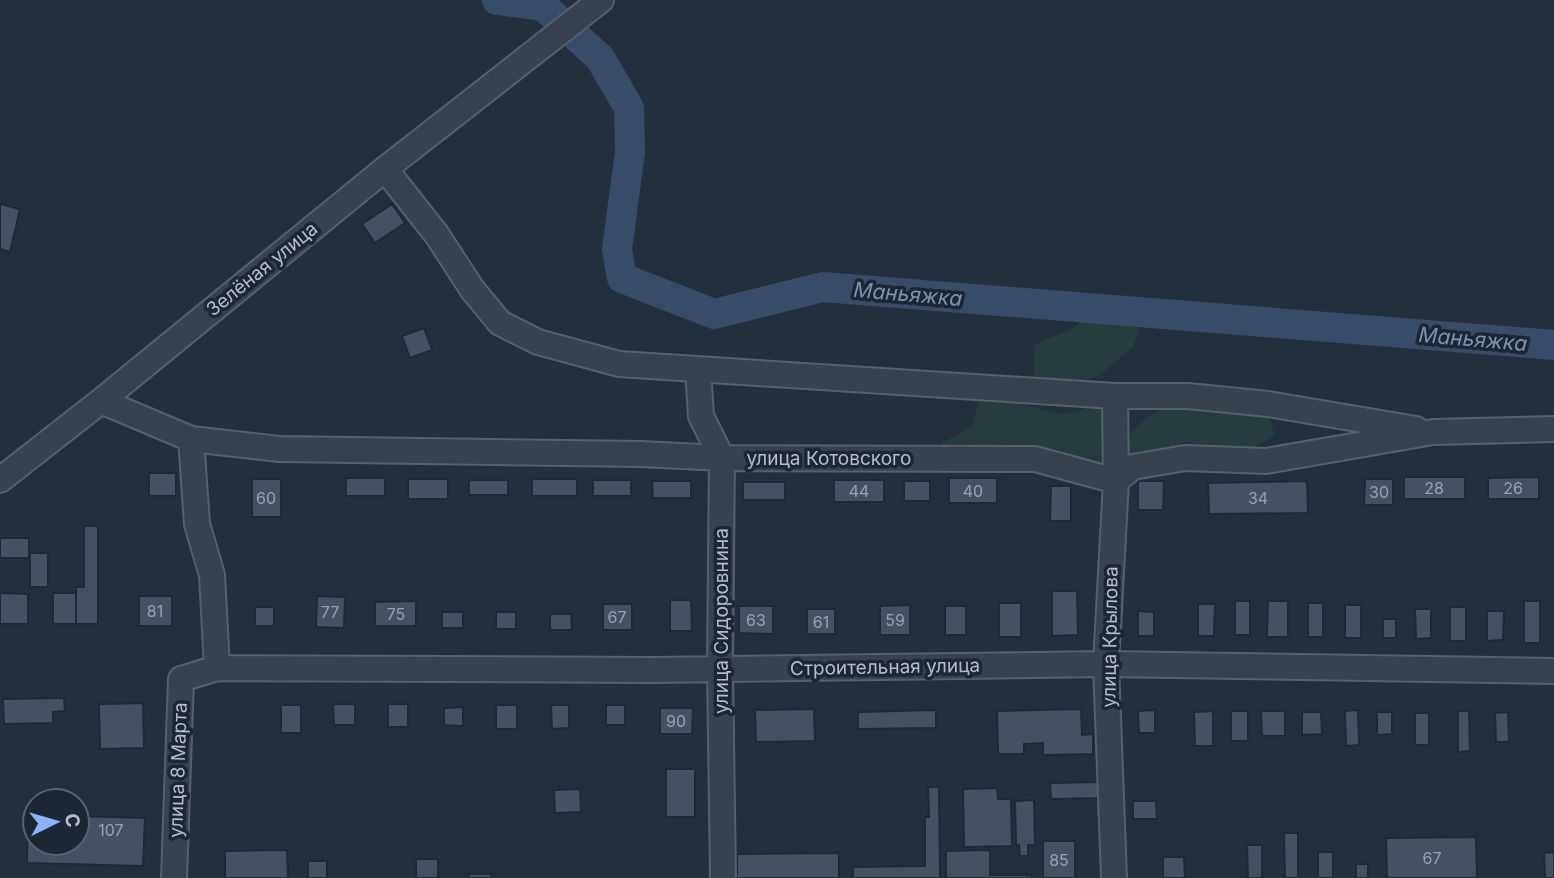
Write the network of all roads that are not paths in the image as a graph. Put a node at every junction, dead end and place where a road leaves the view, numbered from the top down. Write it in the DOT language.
graph roads {
  1 [pos="601,0"];
  2 [pos="385,169"];
  3 [pos="698,369"];
  4 [pos="1115,396"];
  5 [pos="101,401"];
  6 [pos="1554,429"];
  7 [pos="1433,432"];
  8 [pos="191,439"];
  9 [pos="722,458"];
  10 [pos="0,480"];
  11 [pos="1116,481"];
  12 [pos="1106,664"];
  13 [pos="216,668"];
  14 [pos="720,668"];
  15 [pos="1554,671"];
  16 [pos="174,878"];
  17 [pos="723,878"];
  18 [pos="1114,878"];
  1 -- 2 [label="street, Зелёная улица"];
  2 -- 3 [label="street"];
  2 -- 5 [label="street, Зелёная улица"];
  3 -- 4 [label="street"];
  3 -- 9 [label="street, улица Сидоровнина"];
  4 -- 7 [label="street"];
  4 -- 11 [label="street, улица Крылова"];
  5 -- 8 [label="street, улица Котовского"];
  5 -- 10 [label="street, Зелёная улица"];
  6 -- 7 [label="street"];
  7 -- 11 [label="street"];
  8 -- 9 [label="street, улица Котовского"];
  8 -- 13 [label="street"];
  9 -- 11 [label="street, улица Котовского"];
  9 -- 14 [label="street, улица Сидоровнина"];
  11 -- 12 [label="street, улица Крылова"];
  12 -- 14 [label="street, Строительная улица"];
  12 -- 15 [label="street, Строительная улица"];
  12 -- 18 [label="street, улица Крылова"];
  13 -- 14 [label="street, Строительная улица"];
  13 -- 16 [label="street, улица 8 Марта"];
  14 -- 17 [label="street, улица Сидоровнина"];
}
